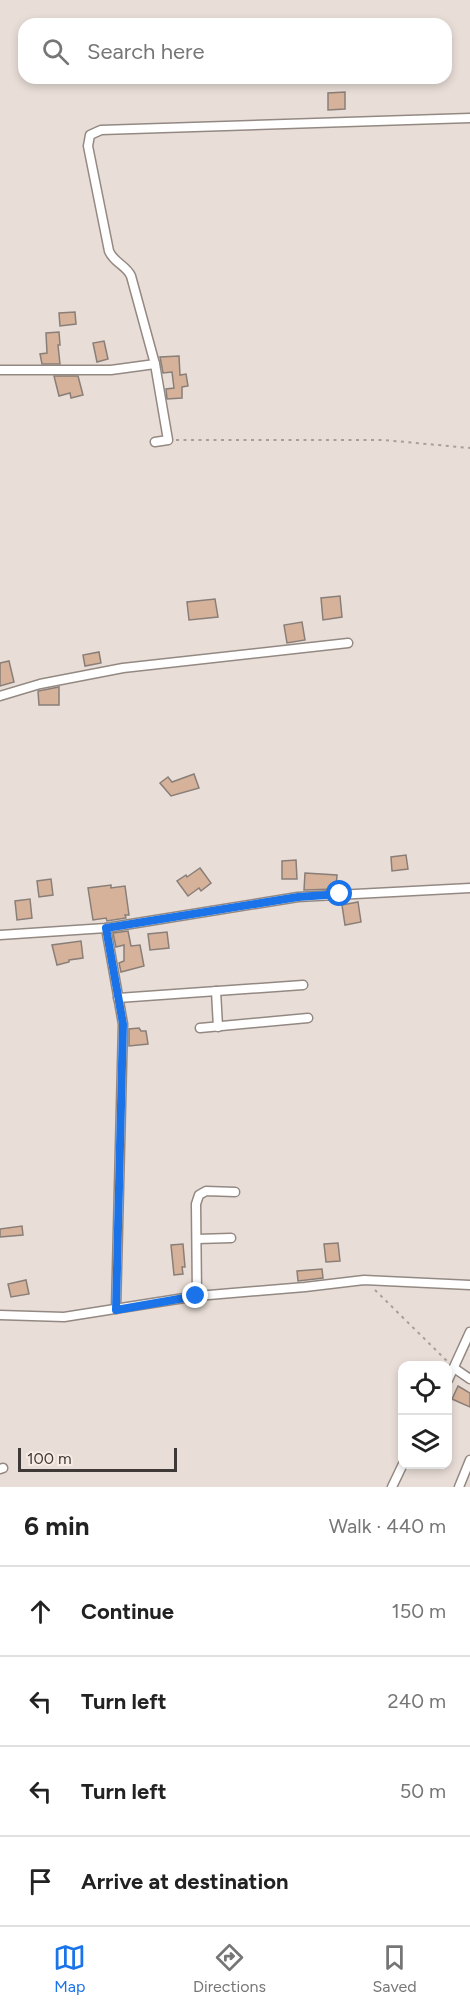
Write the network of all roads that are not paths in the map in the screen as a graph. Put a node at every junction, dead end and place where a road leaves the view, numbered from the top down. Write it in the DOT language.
graph roads {
  1 [pos="470,118"];
  2 [pos="155,364"];
  3 [pos="0,370"];
  4 [pos="156,442"];
  5 [pos="348,644"];
  6 [pos="0,696"];
  7 [pos="470,888"];
  8 [pos="106,928"];
  9 [pos="0,934"];
  10 [pos="303,985"];
  11 [pos="216,991"];
  12 [pos="118,998"];
  13 [pos="308,1018"];
  14 [pos="218,1027"];
  15 [pos="200,1028"];
  16 [pos="236,1192"];
  17 [pos="231,1238"];
  18 [pos="197,1239"];
  19 [pos="470,1285"];
  20 [pos="196,1296"];
  21 [pos="116,1310"];
  22 [pos="0,1315"];
  23 [pos="470,1332"];
  24 [pos="454,1368"];
  25 [pos="452,1371"];
  26 [pos="470,1379"];
  27 [pos="470,1460"];
  28 [pos="401,1469"];
  29 [pos="392,1487"];
  30 [pos="459,1487"];
  1 -- 2 [label="street"];
  2 -- 3 [label="street"];
  2 -- 4 [label="street"];
  5 -- 6 [label="street"];
  7 -- 8 [label="street"];
  8 -- 9 [label="street"];
  8 -- 12 [label="street"];
  10 -- 11 [label="street"];
  11 -- 12 [label="street"];
  11 -- 14 [label="street"];
  12 -- 21 [label="street"];
  13 -- 14 [label="street"];
  14 -- 15 [label="street"];
  16 -- 18 [label="street"];
  17 -- 18 [label="street"];
  18 -- 20 [label="street"];
  19 -- 20 [label="street"];
  20 -- 21 [label="street"];
  21 -- 22 [label="street"];
  23 -- 24 [label="street"];
  24 -- 25 [label="street"];
  24 -- 26 [label="street"];
  27 -- 30 [label="street"];
  28 -- 29 [label="street"];
}
